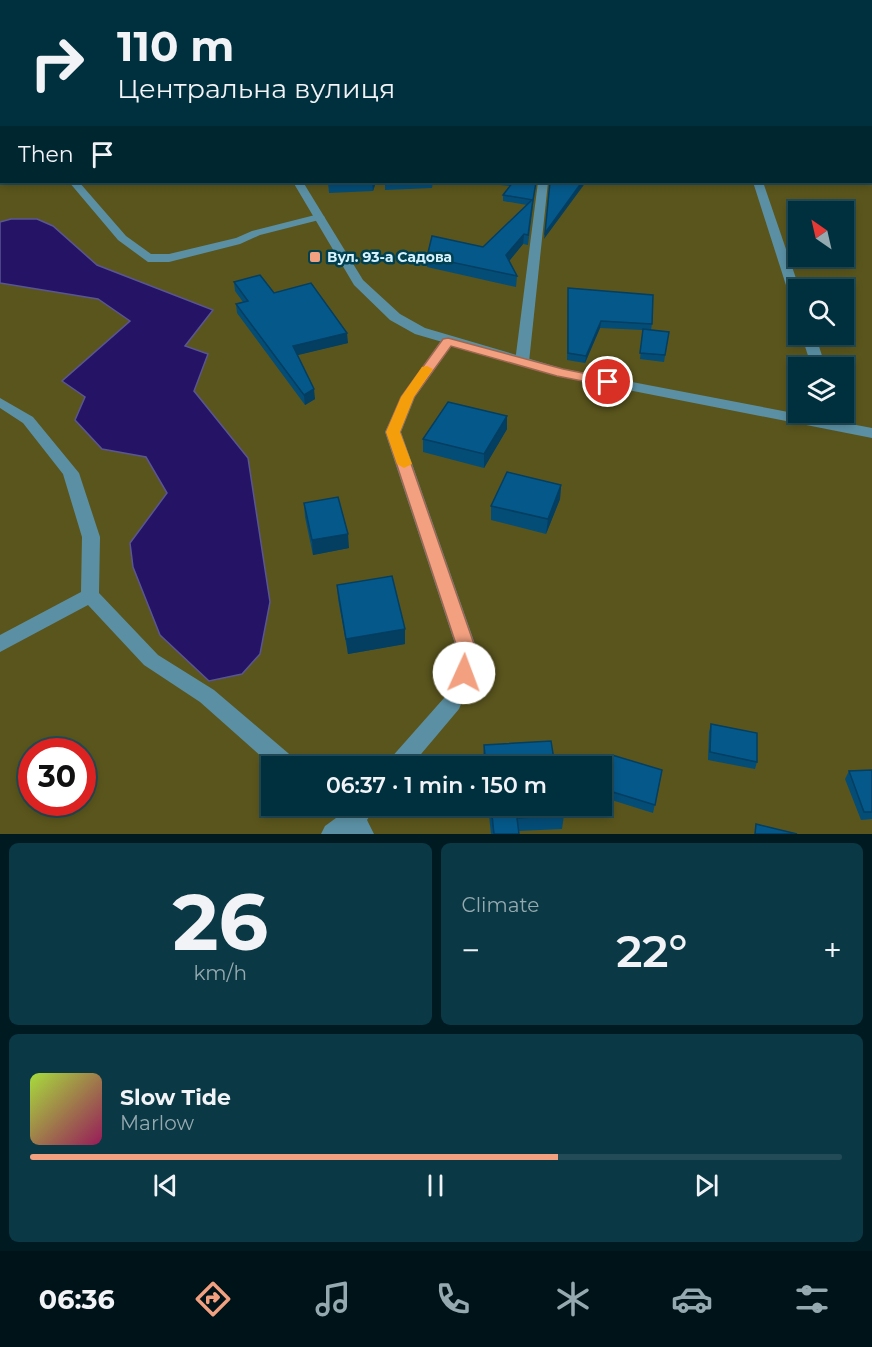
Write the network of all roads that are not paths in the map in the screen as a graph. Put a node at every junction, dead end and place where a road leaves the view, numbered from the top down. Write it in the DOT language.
graph roads {
  1 [pos="75,183"];
  2 [pos="299,183"];
  3 [pos="543,183"];
  4 [pos="758,183"];
  5 [pos="319,217"];
  6 [pos="790,279"];
  7 [pos="448,341"];
  8 [pos="522,362"];
  9 [pos="0,402"];
  10 [pos="788,411"];
  11 [pos="846,423"];
  12 [pos="872,433"];
  13 [pos="90,595"];
  14 [pos="0,644"];
  15 [pos="276,756"];
  16 [pos="407,756"];
  17 [pos="354,816"];
  18 [pos="333,834"];
  1 -- 5 [label="street"];
  2 -- 5 [label="street"];
  3 -- 8 [label="street"];
  4 -- 6 [label="street"];
  5 -- 7 [label="street"];
  7 -- 8 [label="street"];
  7 -- 16 [label="street"];
  8 -- 10 [label="street"];
  9 -- 13 [label="street"];
  11 -- 12 [label="street"];
  13 -- 14 [label="street"];
  13 -- 15 [label="street"];
  17 -- 18 [label="street"];
}
